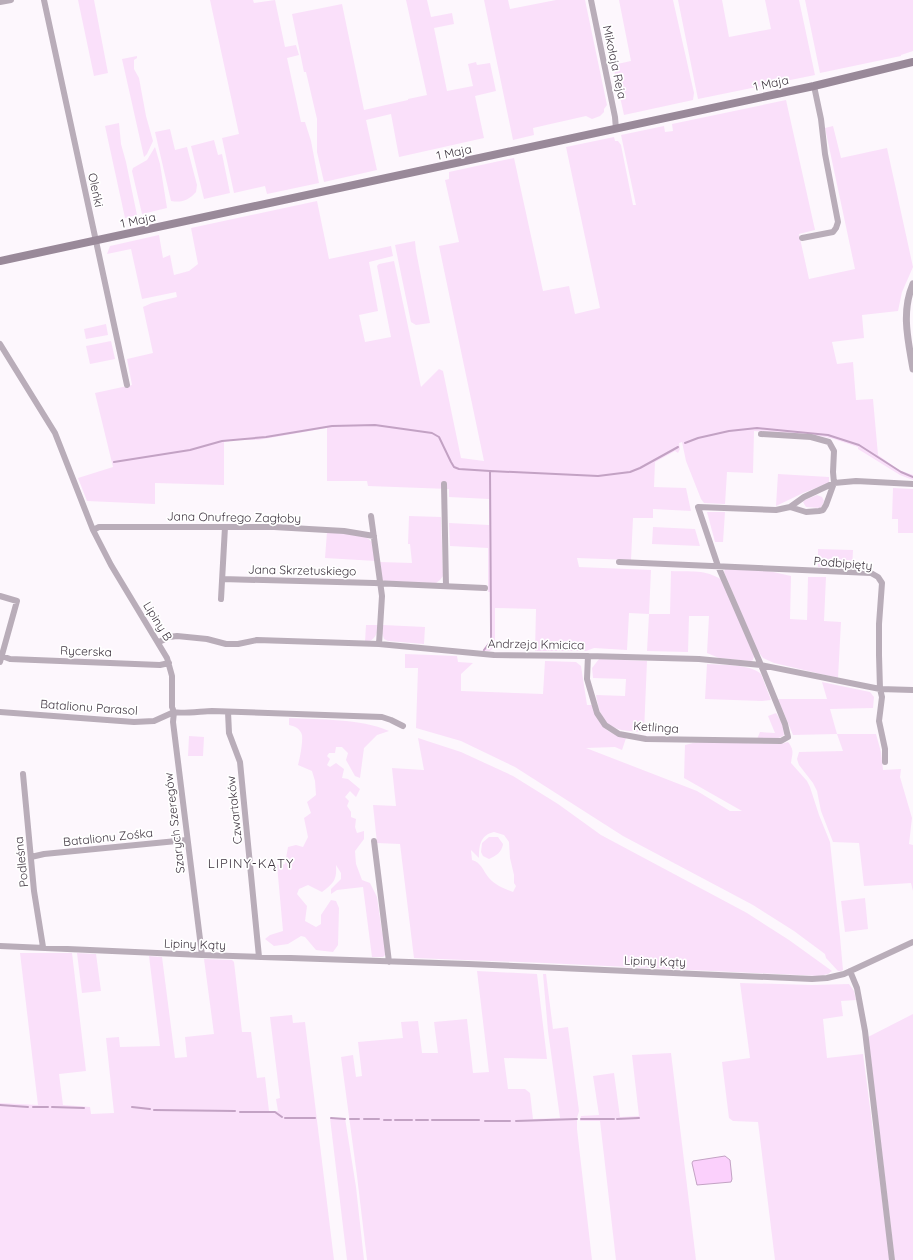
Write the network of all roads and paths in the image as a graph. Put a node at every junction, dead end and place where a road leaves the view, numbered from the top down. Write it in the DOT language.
graph roads {
  1 [pos="11,0"];
  2 [pos="44,0"];
  3 [pos="591,0"];
  4 [pos="0,2"];
  5 [pos="913,62"];
  6 [pos="814,86"];
  7 [pos="616,129"];
  8 [pos="802,238"];
  9 [pos="96,241"];
  10 [pos="0,260"];
  11 [pos="913,284"];
  12 [pos="0,344"];
  13 [pos="912,361"];
  14 [pos="913,369"];
  15 [pos="127,385"];
  16 [pos="761,434"];
  17 [pos="834,483"];
  18 [pos="444,484"];
  19 [pos="913,484"];
  20 [pos="790,507"];
  21 [pos="371,516"];
  22 [pos="224,528"];
  23 [pos="93,530"];
  24 [pos="374,536"];
  25 [pos="619,562"];
  26 [pos="718,566"];
  27 [pos="222,579"];
  28 [pos="381,583"];
  29 [pos="446,586"];
  30 [pos="484,588"];
  31 [pos="0,596"];
  32 [pos="221,599"];
  33 [pos="159,642"];
  34 [pos="380,644"];
  35 [pos="588,656"];
  36 [pos="1,659"];
  37 [pos="169,663"];
  38 [pos="761,665"];
  39 [pos="880,689"];
  40 [pos="913,690"];
  41 [pos="0,712"];
  42 [pos="174,712"];
  43 [pos="228,712"];
  44 [pos="402,726"];
  45 [pos="885,762"];
  46 [pos="24,774"];
  47 [pos="187,840"];
  48 [pos="374,841"];
  49 [pos="31,857"];
  50 [pos="913,942"];
  51 [pos="0,946"];
  52 [pos="43,947"];
  53 [pos="202,955"];
  54 [pos="259,957"];
  55 [pos="389,962"];
  56 [pos="850,971"];
  57 [pos="892,1260"];
  1 -- 4 [label="street"];
  2 -- 9 [label="street, Oleńki"];
  3 -- 7 [label="street, Mikołaja Reja"];
  5 -- 6 [label="main road, 1 Maja"];
  6 -- 7 [label="main road, 1 Maja"];
  6 -- 8 [label="street"];
  7 -- 9 [label="main road, 1 Maja"];
  9 -- 10 [label="main road, 1 Maja"];
  9 -- 15 [label="street, Oleńki"];
  11 -- 13 [label="street"];
  12 -- 23 [label="street, Lipiny B"];
  13 -- 14 [label="street"];
  16 -- 17 [label="street"];
  17 -- 19 [label="street"];
  17 -- 20 [label="street"];
  17 -- 20 [label="street"];
  18 -- 29 [label="street"];
  20 -- 26 [label="street"];
  21 -- 24 [label="street"];
  22 -- 23 [label="street, Jana Onufrego Zagłoby"];
  22 -- 24 [label="street, Jana Onufrego Zagłoby"];
  22 -- 27 [label="street"];
  23 -- 33 [label="street, Lipiny B"];
  24 -- 28 [label="street"];
  25 -- 26 [label="street, Podbipięty"];
  26 -- 38 [label="street"];
  26 -- 39 [label="street, Podbipięty"];
  27 -- 28 [label="street, Jana Skrzetuskiego"];
  27 -- 32 [label="street"];
  28 -- 29 [label="street, Jana Skrzetuskiego"];
  28 -- 34 [label="street"];
  29 -- 30 [label="street, Jana Skrzetuskiego"];
  31 -- 36 [label="street"];
  33 -- 34 [label="street, Andrzeja Kmicica"];
  33 -- 37 [label="street, Lipiny B"];
  34 -- 35 [label="street, Andrzeja Kmicica"];
  35 -- 38 [label="street, Andrzeja Kmicica"];
  35 -- 38 [label="street, Ketlinga"];
  36 -- 37 [label="street, Rycerska"];
  37 -- 42 [label="street, Lipiny B"];
  38 -- 39 [label="street, Andrzeja Kmicica"];
  39 -- 40 [label="street, Andrzeja Kmicica"];
  39 -- 45 [label="street, Podbipięty"];
  41 -- 42 [label="street, Batalionu Parasol"];
  42 -- 43 [label="street"];
  42 -- 47 [label="street, Szarych Szeregów"];
  43 -- 44 [label="street"];
  43 -- 54 [label="street, Czwartaków"];
  46 -- 49 [label="street, Podleśna"];
  47 -- 49 [label="street, Batalionu Zośka"];
  47 -- 53 [label="street, Szarych Szeregów"];
  48 -- 55 [label="street"];
  49 -- 52 [label="street, Podleśna"];
  50 -- 56 [label="street, Lipiny Kąty"];
  51 -- 52 [label="street, Lipiny Kąty"];
  52 -- 53 [label="street, Lipiny Kąty"];
  53 -- 54 [label="street, Lipiny Kąty"];
  54 -- 55 [label="street, Lipiny Kąty"];
  55 -- 56 [label="street, Lipiny Kąty"];
  56 -- 57 [label="street"];
}
